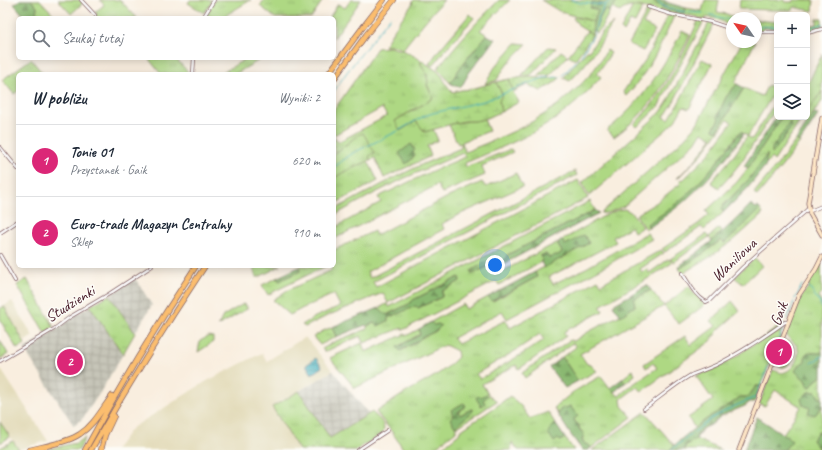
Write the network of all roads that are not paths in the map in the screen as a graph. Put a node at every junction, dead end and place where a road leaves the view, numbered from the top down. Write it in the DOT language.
graph roads {
  1 [pos="81,0"];
  2 [pos="214,0"];
  3 [pos="384,0"];
  4 [pos="394,0"];
  5 [pos="648,7"];
  6 [pos="95,14"];
  7 [pos="204,16"];
  8 [pos="726,27"];
  9 [pos="822,29"];
  10 [pos="762,32"];
  11 [pos="774,32"];
  12 [pos="810,32"];
  13 [pos="194,60"];
  14 [pos="193,72"];
  15 [pos="329,72"];
  16 [pos="336,76"];
  17 [pos="822,118"];
  18 [pos="0,146"];
  19 [pos="16,166"];
  20 [pos="822,206"];
  21 [pos="809,210"];
  22 [pos="16,222"];
  23 [pos="0,233"];
  24 [pos="822,235"];
  25 [pos="0,255"];
  26 [pos="822,257"];
  27 [pos="149,268"];
  28 [pos="195,268"];
  29 [pos="204,268"];
  30 [pos="682,273"];
  31 [pos="15,281"];
  32 [pos="789,322"];
  33 [pos="0,361"];
  34 [pos="120,387"];
  35 [pos="124,392"];
  36 [pos="644,409"];
  37 [pos="388,430"];
  38 [pos="29,450"];
  39 [pos="85,450"];
  40 [pos="91,450"];
  41 [pos="101,450"];
  42 [pos="358,450"];
  43 [pos="739,450"];
  1 -- 6 [label="street"];
  2 -- 7 [label="street"];
  3 -- 15 [label="highway"];
  4 -- 16 [label="highway"];
  5 -- 8 [label="street"];
  9 -- 12 [label="street"];
  10 -- 11 [label="street"];
  13 -- 14 [label="street"];
  17 -- 21 [label="street"];
  18 -- 19 [label="street"];
  20 -- 21 [label="street"];
  21 -- 24 [label="street"];
  21 -- 30 [label="street, Waniliowa"];
  22 -- 23 [label="street"];
  25 -- 31 [label="street"];
  26 -- 32 [label="street, Gaik"];
  27 -- 33 [label="street, Studzienki"];
  28 -- 34 [label="highway"];
  29 -- 35 [label="highway"];
  32 -- 36 [label="street"];
  32 -- 43 [label="street, Gaik"];
  34 -- 38 [label="highway"];
  34 -- 39 [label="highway"];
  35 -- 40 [label="highway"];
  35 -- 41 [label="highway"];
  37 -- 42 [label="street"];
}
